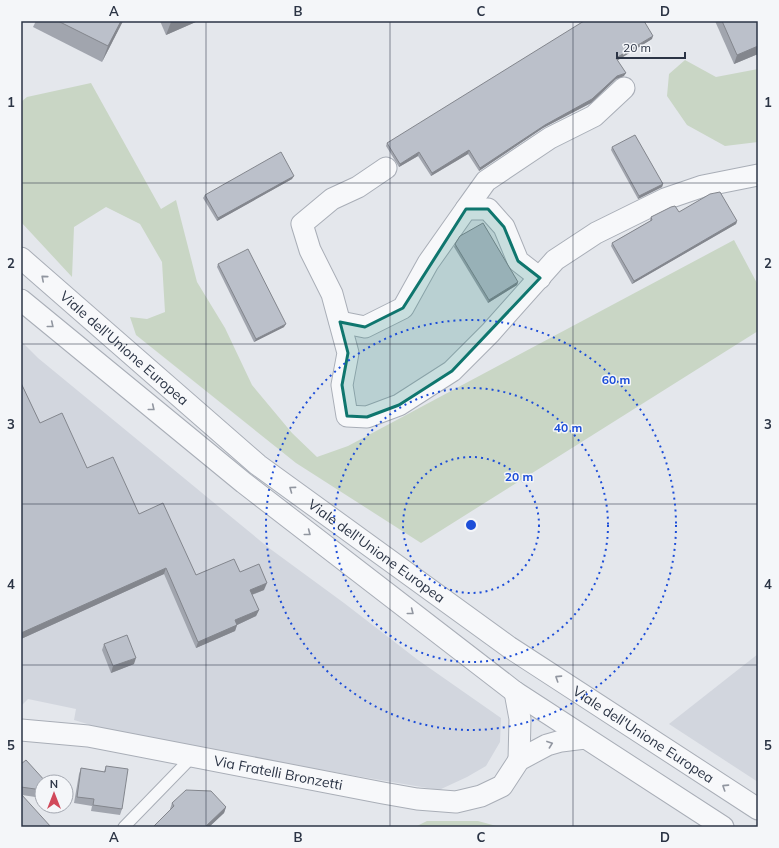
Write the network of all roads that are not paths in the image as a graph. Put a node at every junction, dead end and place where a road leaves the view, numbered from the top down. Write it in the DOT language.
graph roads {
  1 [pos="624,88"];
  2 [pos="386,168"];
  3 [pos="758,175"];
  4 [pos="466,209"];
  5 [pos="21,258"];
  6 [pos="540,278"];
  7 [pos="21,300"];
  8 [pos="340,322"];
  9 [pos="515,692"];
  10 [pos="21,730"];
  11 [pos="585,738"];
  12 [pos="193,756"];
  13 [pos="519,760"];
  14 [pos="758,809"];
  15 [pos="124,827"];
  16 [pos="723,827"];
  1 -- 4 [label="street"];
  2 -- 8 [label="street"];
  3 -- 6 [label="street"];
  4 -- 6 [label="street"];
  4 -- 8 [label="street"];
  14 -- 5 [label="street, Viale dell'Unione Europea, one-way"];
  6 -- 8 [label="street"];
  7 -- 9 [label="street, Viale dell'Unione Europea, one-way"];
  9 -- 11 [label="street, Viale dell'Unione Europea"];
  9 -- 13 [label="street"];
  10 -- 12 [label="street, Via Fratelli Bronzetti"];
  13 -- 11 [label="street, Via Fratelli Bronzetti, one-way"];
  11 -- 16 [label="street, Viale dell'Unione Europea"];
  12 -- 13 [label="street, Via Fratelli Bronzetti"];
  12 -- 15 [label="lane"];
}
